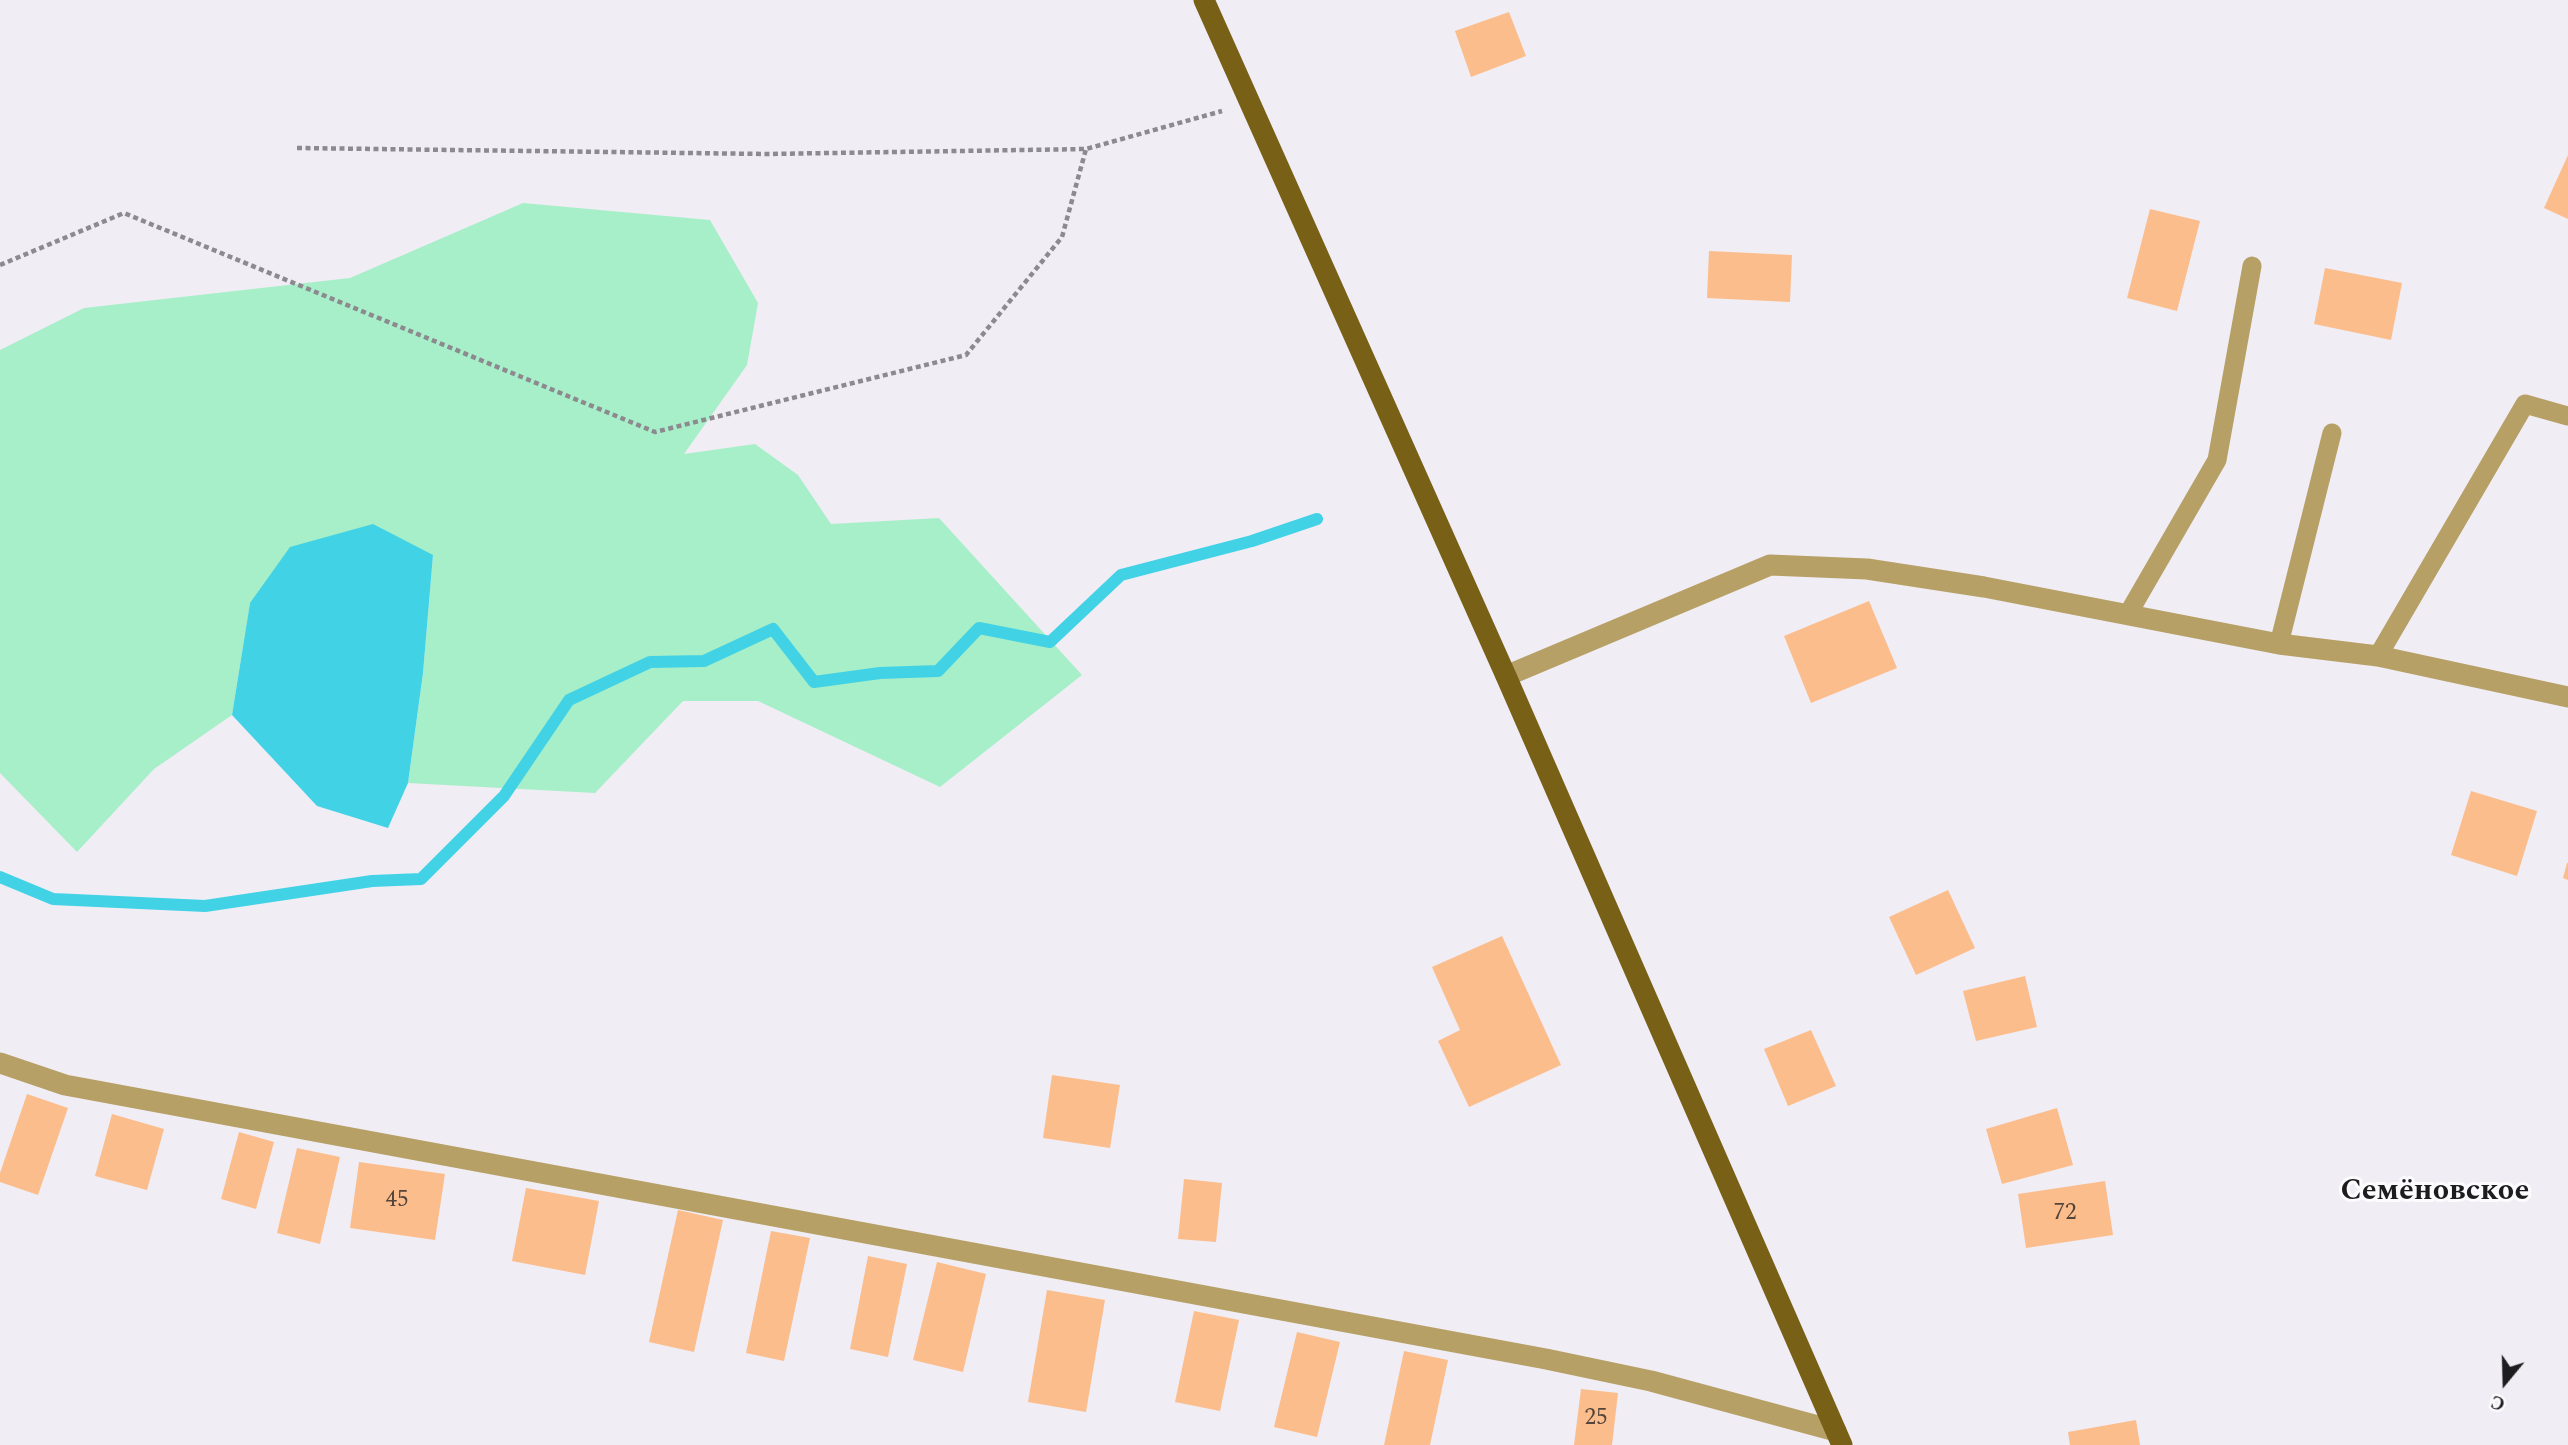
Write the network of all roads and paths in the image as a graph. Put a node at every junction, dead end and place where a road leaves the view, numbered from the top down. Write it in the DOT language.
graph roads {
  1 [pos="1204,0"];
  2 [pos="1250,103"];
  3 [pos="297,148"];
  4 [pos="1086,149"];
  5 [pos="0,265"];
  6 [pos="2252,266"];
  7 [pos="2568,416"];
  8 [pos="2332,432"];
  9 [pos="2128,614"];
  10 [pos="2279,644"];
  11 [pos="2378,656"];
  12 [pos="1506,676"];
  13 [pos="2568,697"];
  14 [pos="0,1063"];
  15 [pos="1839,1438"];
  1 -- 2 [label="main road"];
  2 -- 4 [label="path"];
  2 -- 12 [label="main road"];
  3 -- 4 [label="path"];
  4 -- 5 [label="path"];
  6 -- 9 [label="lane"];
  7 -- 11 [label="lane"];
  8 -- 10 [label="lane"];
  9 -- 10 [label="street"];
  9 -- 12 [label="street"];
  10 -- 11 [label="street"];
  11 -- 13 [label="street"];
  12 -- 15 [label="main road"];
  14 -- 15 [label="street"];
}
